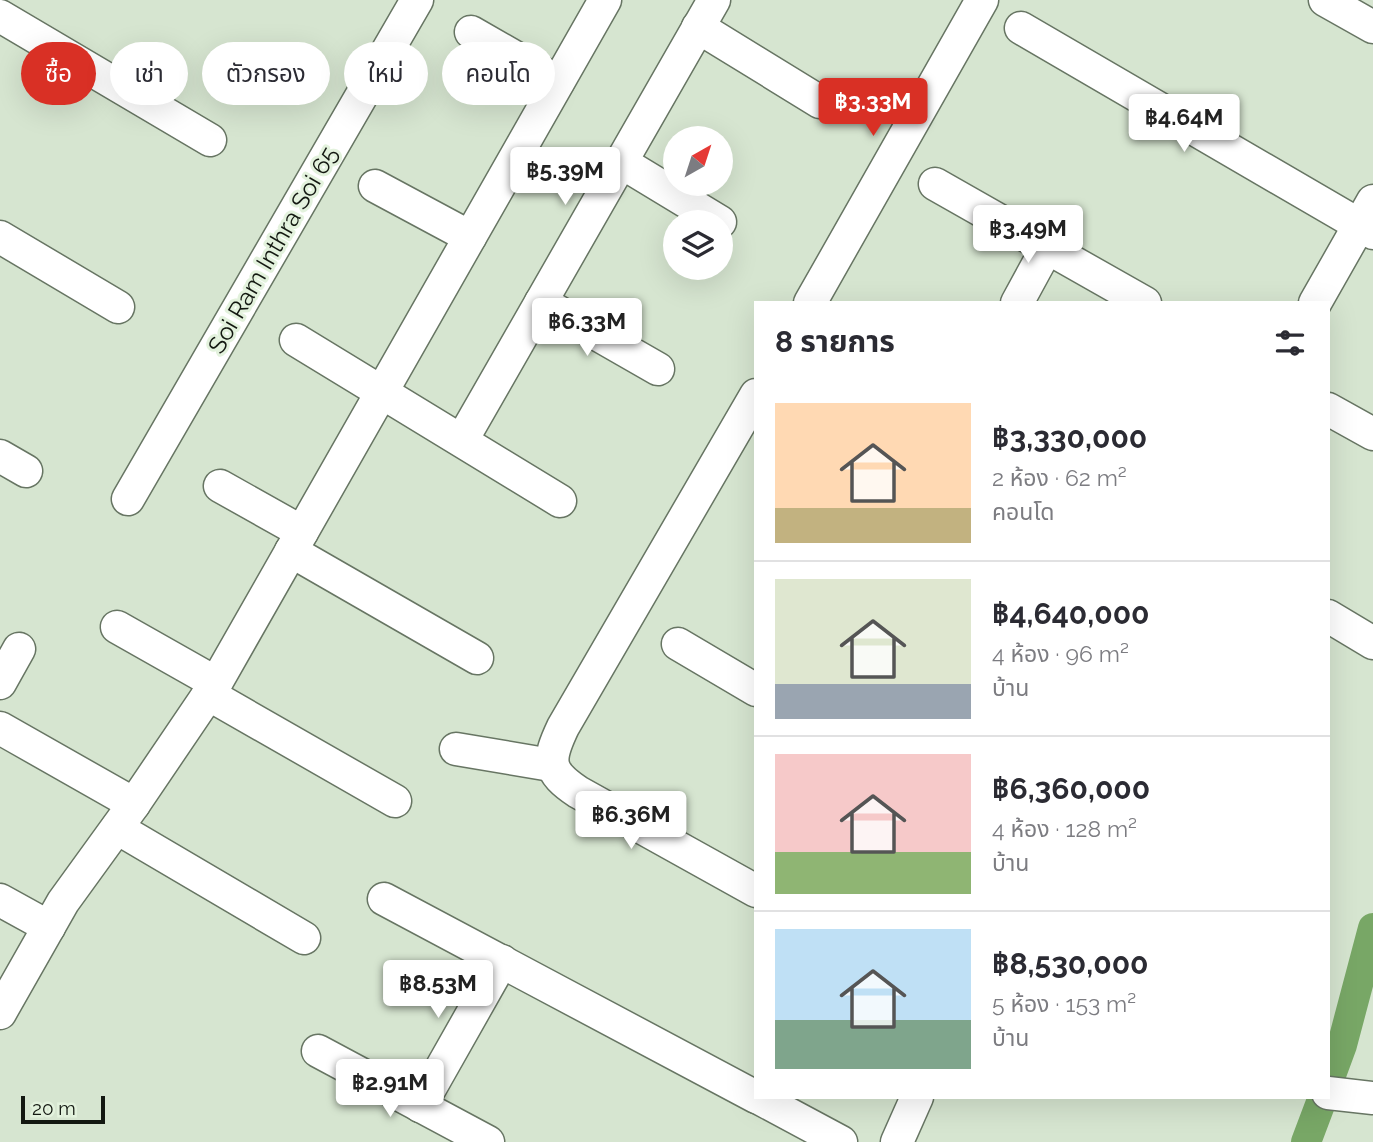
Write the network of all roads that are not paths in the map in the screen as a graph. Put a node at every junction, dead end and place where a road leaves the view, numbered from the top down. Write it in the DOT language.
graph roads {
  1 [pos="417,0"];
  2 [pos="604,0"];
  3 [pos="714,0"];
  4 [pos="981,0"];
  5 [pos="1325,0"];
  6 [pos="0,16"];
  7 [pos="698,27"];
  8 [pos="1373,27"];
  9 [pos="1021,29"];
  10 [pos="471,32"];
  11 [pos="558,82"];
  12 [pos="820,102"];
  13 [pos="210,140"];
  14 [pos="621,162"];
  15 [pos="935,184"];
  16 [pos="374,186"];
  17 [pos="699,210"];
  18 [pos="1368,220"];
  19 [pos="0,237"];
  20 [pos="470,237"];
  21 [pos="1048,246"];
  22 [pos="811,301"];
  23 [pos="1018,301"];
  24 [pos="1141,301"];
  25 [pos="1316,301"];
  26 [pos="541,302"];
  27 [pos="118,307"];
  28 [pos="296,340"];
  29 [pos="658,369"];
  30 [pos="382,391"];
  31 [pos="754,398"];
  32 [pos="1330,410"];
  33 [pos="1373,434"];
  34 [pos="462,440"];
  35 [pos="220,486"];
  36 [pos="128,499"];
  37 [pos="561,501"];
  38 [pos="296,541"];
  39 [pos="1330,617"];
  40 [pos="117,627"];
  41 [pos="1373,643"];
  42 [pos="678,644"];
  43 [pos="19,649"];
  44 [pos="478,657"];
  45 [pos="0,683"];
  46 [pos="212,689"];
  47 [pos="754,689"];
  48 [pos="0,728"];
  49 [pos="456,749"];
  50 [pos="551,765"];
  51 [pos="395,801"];
  52 [pos="126,816"];
  53 [pos="754,890"];
  54 [pos="384,899"];
  55 [pos="0,900"];
  56 [pos="49,927"];
  57 [pos="304,937"];
  58 [pos="502,961"];
  59 [pos="0,1013"];
  60 [pos="318,1051"];
  61 [pos="754,1095"];
  62 [pos="1334,1095"];
  63 [pos="1373,1098"];
  64 [pos="761,1099"];
  65 [pos="916,1099"];
  66 [pos="420,1105"];
  67 [pos="488,1142"];
  68 [pos="841,1142"];
  69 [pos="897,1142"];
  1 -- 36 [label="street, Soi Ram Inthra Soi 65"];
  2 -- 11 [label="street"];
  3 -- 7 [label="street"];
  4 -- 22 [label="street"];
  5 -- 8 [label="street"];
  6 -- 13 [label="street"];
  7 -- 12 [label="street"];
  7 -- 14 [label="street"];
  9 -- 18 [label="street"];
  10 -- 11 [label="street"];
  11 -- 20 [label="street"];
  14 -- 17 [label="street"];
  14 -- 26 [label="street"];
  15 -- 21 [label="street"];
  16 -- 20 [label="street"];
  18 -- 25 [label="street"];
  19 -- 27 [label="street"];
  20 -- 30 [label="street"];
  21 -- 23 [label="street"];
  21 -- 24 [label="street"];
  26 -- 29 [label="street"];
  26 -- 34 [label="street"];
  28 -- 30 [label="street"];
  30 -- 34 [label="street"];
  30 -- 38 [label="street"];
  31 -- 50 [label="street"];
  32 -- 33 [label="street"];
  34 -- 37 [label="street"];
  35 -- 38 [label="street"];
  38 -- 44 [label="street"];
  38 -- 46 [label="street"];
  39 -- 41 [label="street"];
  40 -- 46 [label="street"];
  42 -- 47 [label="street"];
  43 -- 45 [label="street"];
  46 -- 51 [label="street"];
  46 -- 52 [label="street"];
  48 -- 52 [label="street"];
  49 -- 50 [label="street"];
  50 -- 53 [label="street"];
  52 -- 56 [label="street"];
  52 -- 57 [label="street"];
  54 -- 58 [label="street"];
  55 -- 56 [label="street"];
  56 -- 59 [label="street"];
  58 -- 61 [label="street"];
  58 -- 66 [label="street"];
  60 -- 66 [label="street"];
  62 -- 63 [label="street"];
  64 -- 68 [label="street"];
  65 -- 69 [label="street"];
  66 -- 67 [label="street"];
}
